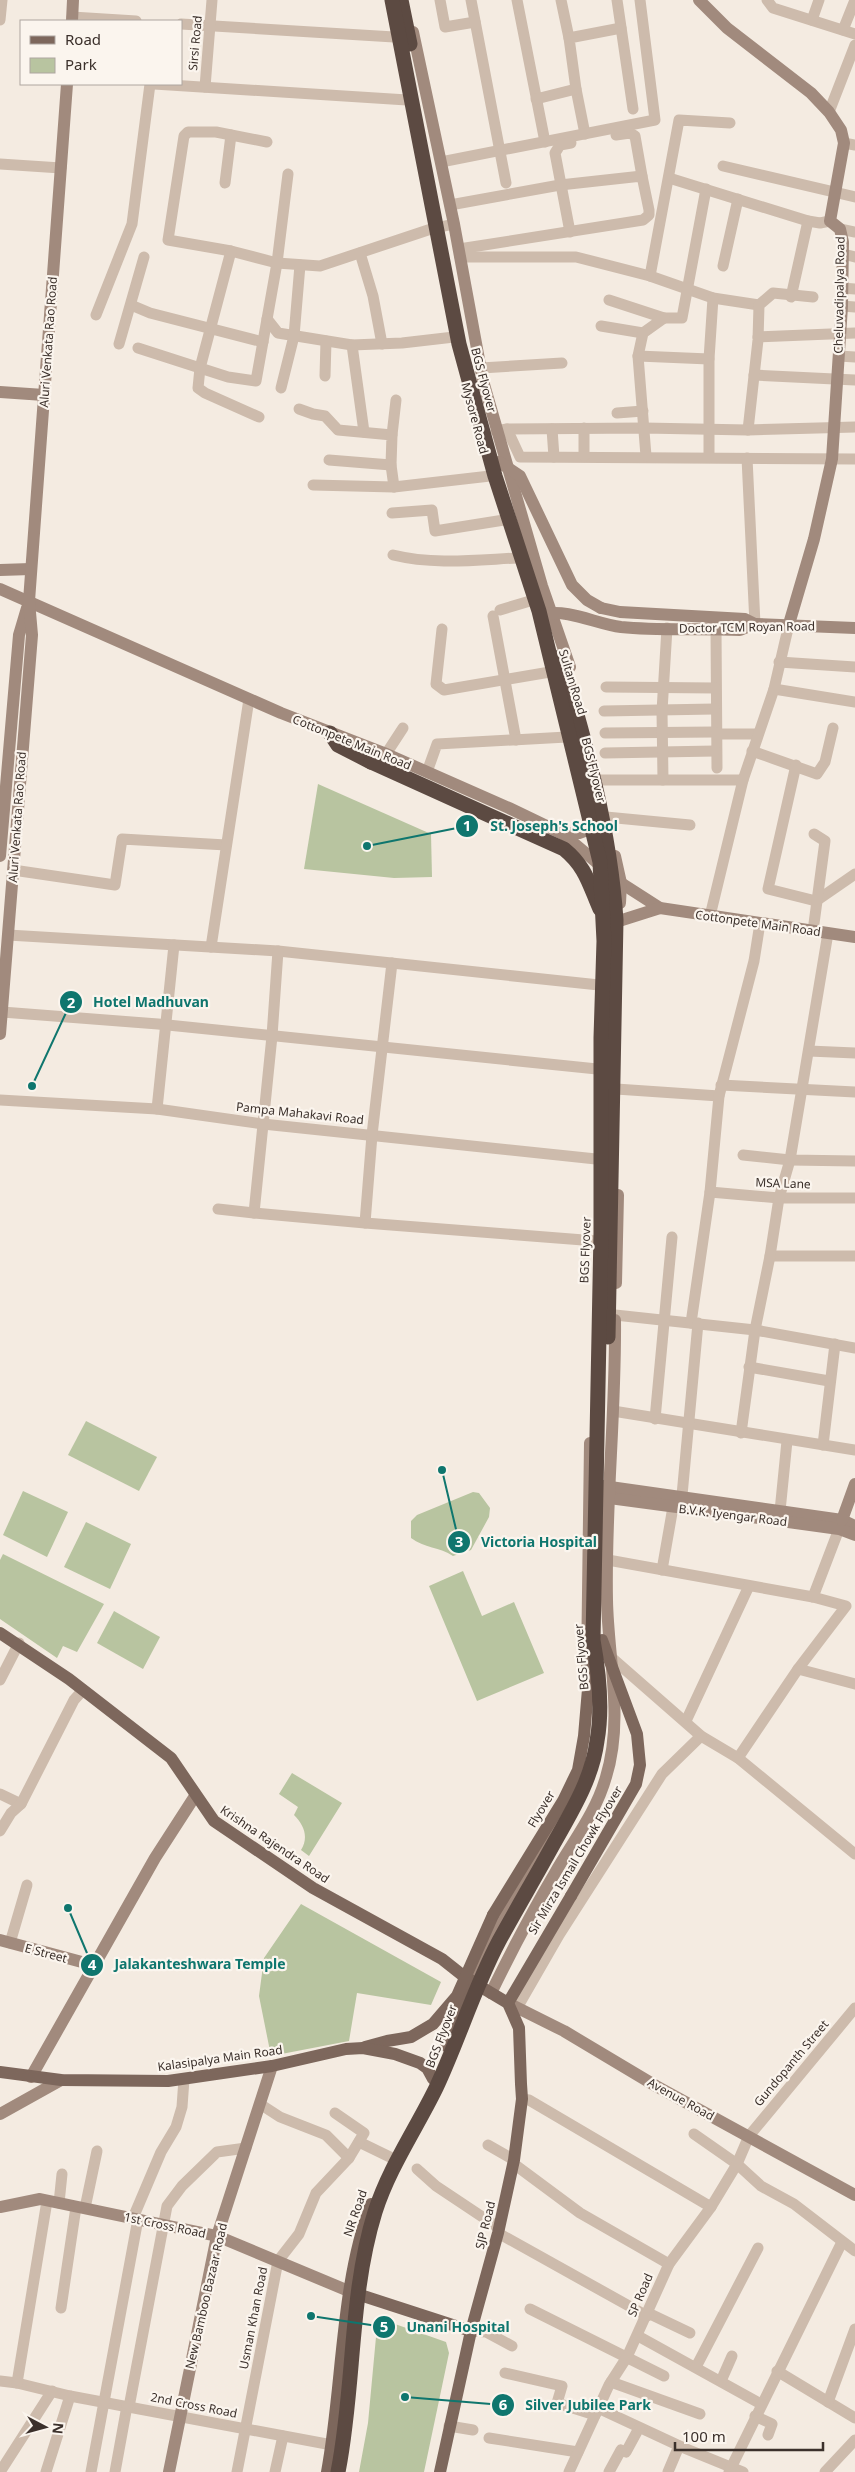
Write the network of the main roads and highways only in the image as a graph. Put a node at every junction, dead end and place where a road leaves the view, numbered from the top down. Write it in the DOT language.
graph roads {
  1 [pos="73,0"];
  2 [pos="387,0"];
  3 [pos="392,0"];
  4 [pos="401,0"];
  5 [pos="406,0"];
  6 [pos="699,0"];
  7 [pos="72,19"];
  8 [pos="67,85"];
  9 [pos="850,144"];
  10 [pos="849,256"];
  11 [pos="848,289"];
  12 [pos="0,392"];
  13 [pos="44,395"];
  14 [pos="499,462"];
  15 [pos="512,484"];
  16 [pos="31,568"];
  17 [pos="0,570"];
  18 [pos="0,589"];
  19 [pos="28,601"];
  20 [pos="551,613"];
  21 [pos="534,616"];
  22 [pos="755,624"];
  23 [pos="789,624"];
  24 [pos="855,628"];
  25 [pos="330,734"];
  26 [pos="4,741"];
  27 [pos="607,820"];
  28 [pos="589,830"];
  29 [pos="563,834"];
  30 [pos="0,855"];
  31 [pos="597,864"];
  32 [pos="621,883"];
  33 [pos="660,908"];
  34 [pos="612,920"];
  35 [pos="855,937"];
  36 [pos="0,1034"];
  37 [pos="855,1484"];
  38 [pos="588,1491"];
  39 [pos="610,1492"];
  40 [pos="678,1504"];
  41 [pos="840,1525"];
  42 [pos="855,1526"];
  43 [pos="855,1536"];
  44 [pos="0,1633"];
  45 [pos="597,1640"];
  46 [pos="195,1796"];
  47 [pos="5,1941"];
  48 [pos="92,1965"];
  49 [pos="469,1979"];
  50 [pos="491,1993"];
  51 [pos="513,2006"];
  52 [pos="363,2048"];
  53 [pos="272,2066"];
  54 [pos="0,2072"];
  55 [pos="31,2077"];
  56 [pos="433,2079"];
  57 [pos="61,2080"];
  58 [pos="0,2114"];
  59 [pos="855,2195"];
  60 [pos="0,2207"];
  61 [pos="217,2236"];
  62 [pos="351,2292"];
  63 [pos="471,2331"];
  64 [pos="169,2472"];
  65 [pos="327,2472"];
  66 [pos="338,2472"];
  67 [pos="348,2472"];
  68 [pos="440,2472"];
  1 -- 7 [label="main road"];
  2 -- 21 [label="main road, Mysore Road"];
  3 -- 34 [label="highway, BGS Flyover, bridge"];
  4 -- 14 [label="highway, BGS Flyover"];
  5 -- 15 [label="main road, Mysore Road"];
  6 -- 9 [label="main road, Cheluvadipalya Road"];
  8 -- 13 [label="main road, Aluri Venkata Rao Road"];
  9 -- 10 [label="main road, Cheluvadipalya Road"];
  10 -- 11 [label="main road, Cheluvadipalya Road"];
  11 -- 23 [label="main road, Cheluvadipalya Road"];
  12 -- 13 [label="main road"];
  13 -- 16 [label="main road, Aluri Venkata Rao Road"];
  14 -- 22 [label="main road, bridge"];
  14 -- 45 [label="highway, BGS Flyover, bridge"];
  15 -- 20 [label="main road, Sultan Road"];
  16 -- 17 [label="main road"];
  16 -- 19 [label="main road, Aluri Venkata Rao Road"];
  18 -- 19 [label="main road, Cottonpete Main Road"];
  19 -- 25 [label="main road, Cottonpete Main Road"];
  19 -- 26 [label="main road, Aluri Venkata Rao Road"];
  19 -- 36 [label="main road, Aluri Venkata Rao Road"];
  20 -- 21 [label="main road, Doctor TCM Royan Road"];
  20 -- 22 [label="main road, Doctor TCM Royan Road"];
  20 -- 27 [label="main road, Sultan Road"];
  21 -- 28 [label="main road, Mysore Road"];
  22 -- 23 [label="main road, Doctor TCM Royan Road"];
  23 -- 24 [label="main road, Doctor TCM Royan Road"];
  25 -- 29 [label="main road, Cottonpete Main Road"];
  25 -- 34 [label="highway, bridge"];
  26 -- 30 [label="main road, Aluri Venkata Rao Road"];
  27 -- 28 [label="main road"];
  27 -- 32 [label="main road, Sultan Road"];
  28 -- 29 [label="main road"];
  28 -- 31 [label="main road, Mysore Road"];
  29 -- 31 [label="main road, Cottonpete Main Road"];
  31 -- 32 [label="main road, Cottonpete Main Road"];
  31 -- 38 [label="main road, Mysore Road"];
  32 -- 33 [label="main road, Cottonpete Main Road"];
  32 -- 34 [label="main road, Sultan Road"];
  33 -- 34 [label="main road, Cottonpete Main Road"];
  33 -- 35 [label="main road, Cottonpete Main Road"];
  34 -- 39 [label="main road, Sultan Road"];
  34 -- 45 [label="highway, BGS Flyover, bridge"];
  37 -- 41 [label="main road"];
  38 -- 39 [label="main road, B.V.K. Iyengar Road"];
  38 -- 49 [label="main road, Mysore Road"];
  39 -- 40 [label="main road, B.V.K. Iyengar Road"];
  39 -- 50 [label="main road, Sultan Road"];
  40 -- 41 [label="main road, B.V.K. Iyengar Road"];
  40 -- 41 [label="main road, B.V.K. Iyengar Road"];
  41 -- 42 [label="main road, B.V.K. Iyengar Road"];
  41 -- 43 [label="main road, B.V.K. Iyengar Road"];
  44 -- 46 [label="main road, Krishna Rajendra Road"];
  45 -- 49 [label="main road, Flyover, bridge"];
  45 -- 51 [label="main road, Sir Mirza Ismail Chowk Flyover, bridge"];
  45 -- 66 [label="highway, BGS Flyover, bridge"];
  45 -- 67 [label="highway, BGS Flyover, bridge"];
  46 -- 48 [label="main road"];
  46 -- 49 [label="main road, Krishna Rajendra Road"];
  47 -- 48 [label="main road, E Street"];
  48 -- 55 [label="main road"];
  49 -- 50 [label="main road, Krishna Rajendra Road"];
  49 -- 52 [label="main road"];
  49 -- 56 [label="main road, NR Road"];
  50 -- 51 [label="main road"];
  51 -- 59 [label="main road, Avenue Road"];
  51 -- 63 [label="main road, SJP Road"];
  52 -- 53 [label="main road, Kalasipalya Main Road"];
  52 -- 56 [label="main road, Kalasipalya Main Road"];
  53 -- 57 [label="main road, Kalasipalya Main Road"];
  53 -- 61 [label="main road, New Bamboo Bazaar Road"];
  54 -- 55 [label="main road, Kalasipalya Main Road"];
  55 -- 57 [label="main road, Kalasipalya Main Road"];
  56 -- 62 [label="main road, NR Road"];
  57 -- 58 [label="main road"];
  60 -- 61 [label="main road, 1st Cross Road"];
  61 -- 62 [label="main road, 1st Cross Road"];
  61 -- 64 [label="main road, New Bamboo Bazaar Road"];
  62 -- 63 [label="main road"];
  62 -- 65 [label="main road, NR Road"];
  63 -- 68 [label="main road, SJP Road"];
}
